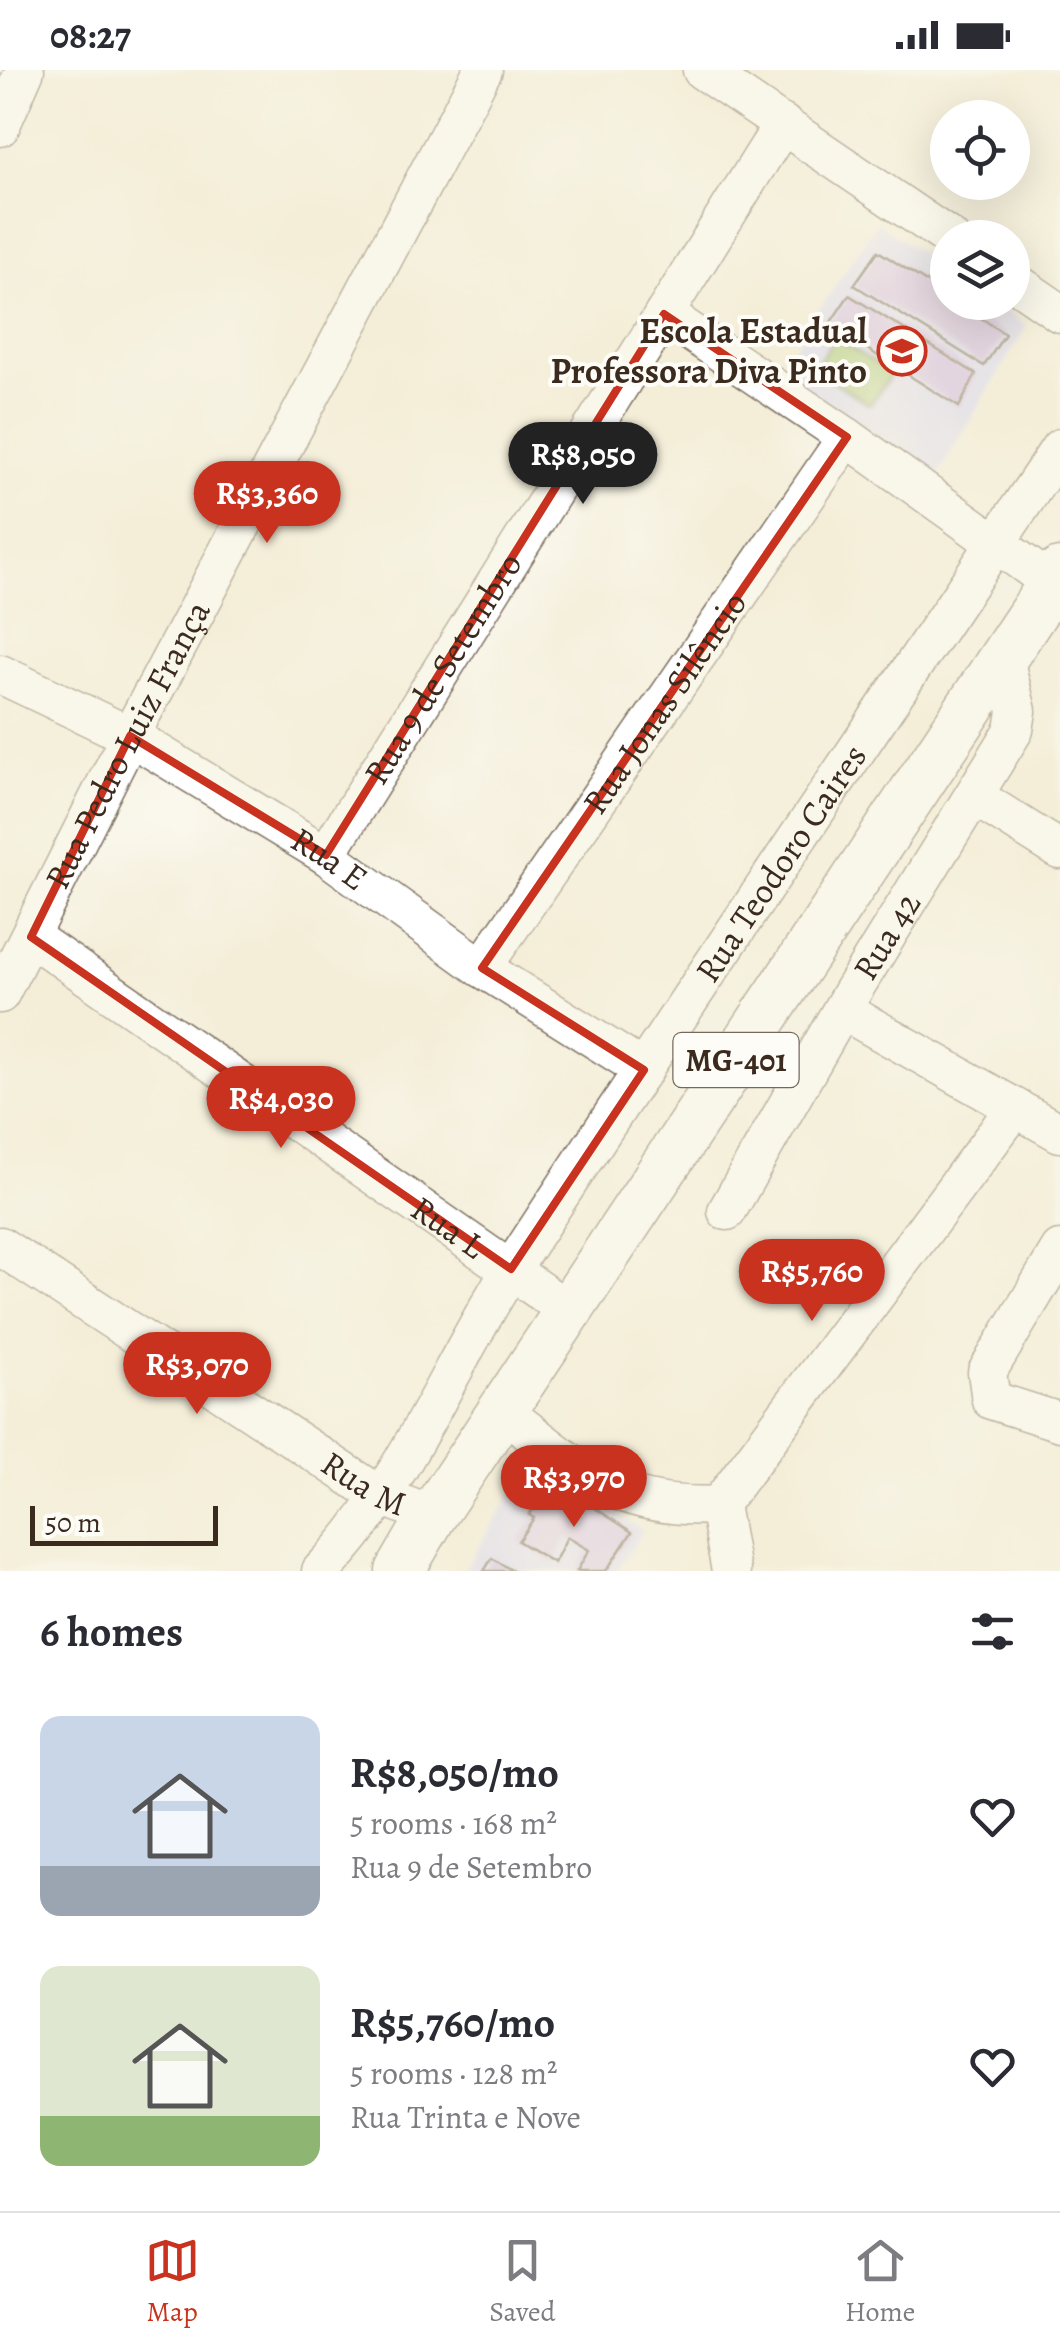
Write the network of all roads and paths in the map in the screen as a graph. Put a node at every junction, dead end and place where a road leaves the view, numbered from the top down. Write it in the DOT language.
graph roads {
  1 [pos="25,70"];
  2 [pos="483,70"];
  3 [pos="702,70"];
  4 [pos="783,124"];
  5 [pos="0,127"];
  6 [pos="930,224"];
  7 [pos="1030,292"];
  8 [pos="1060,312"];
  9 [pos="664,314"];
  10 [pos="847,436"];
  11 [pos="1060,448"];
  12 [pos="997,542"];
  13 [pos="1052,579"];
  14 [pos="1004,658"];
  15 [pos="0,674"];
  16 [pos="130,736"];
  17 [pos="974,796"];
  18 [pos="1060,850"];
  19 [pos="326,855"];
  20 [pos="31,937"];
  21 [pos="482,968"];
  22 [pos="0,994"];
  23 [pos="842,1010"];
  24 [pos="644,1070"];
  25 [pos="1016,1108"];
  26 [pos="1060,1132"];
  27 [pos="728,1211"];
  28 [pos="0,1246"];
  29 [pos="1060,1250"];
  30 [pos="511,1269"];
  31 [pos="569,1310"];
  32 [pos="504,1412"];
  33 [pos="1060,1422"];
  34 [pos="379,1496"];
  35 [pos="719,1505"];
  36 [pos="409,1552"];
  37 [pos="321,1571"];
  38 [pos="731,1571"];
  1 -- 5 [label="street"];
  2 -- 16 [label="street, Rua Pedro Luiz França"];
  3 -- 4 [label="street"];
  4 -- 6 [label="street"];
  4 -- 9 [label="street, Rua 9 de Setembro"];
  7 -- 8 [label="street"];
  9 -- 10 [label="street"];
  9 -- 19 [label="street, Rua 9 de Setembro"];
  10 -- 12 [label="street"];
  10 -- 21 [label="street, Rua Jonas Silêncio"];
  11 -- 12 [label="street, Rua Teodoro Caires"];
  12 -- 13 [label="street"];
  12 -- 24 [label="street, Rua Teodoro Caires"];
  13 -- 14 [label="main road, MG-401"];
  14 -- 17 [label="street, Rua 42"];
  14 -- 31 [label="main road, MG-401"];
  15 -- 16 [label="street, Rua E"];
  16 -- 19 [label="street, Rua E"];
  16 -- 20 [label="street, Rua Pedro Luiz França"];
  17 -- 18 [label="street"];
  17 -- 23 [label="street, Rua 42"];
  19 -- 21 [label="street, Rua E"];
  20 -- 22 [label="street, Rua Pedro Luiz França"];
  20 -- 30 [label="street, Rua L"];
  21 -- 24 [label="street, Rua E"];
  23 -- 25 [label="street"];
  23 -- 27 [label="street, Rua 42"];
  24 -- 30 [label="street, Rua Teodoro Caires"];
  25 -- 26 [label="street"];
  25 -- 35 [label="street"];
  28 -- 34 [label="street, Rua M"];
  29 -- 33 [label="street"];
  30 -- 31 [label="street, Rua L"];
  30 -- 34 [label="street, Rua Teodoro Caires"];
  31 -- 32 [label="main road, MG-401"];
  32 -- 35 [label="street"];
  32 -- 36 [label="main road, MG-401"];
  34 -- 36 [label="street, Rua M"];
  34 -- 37 [label="street, Rua Teodoro Caires"];
  35 -- 38 [label="street"];
}
